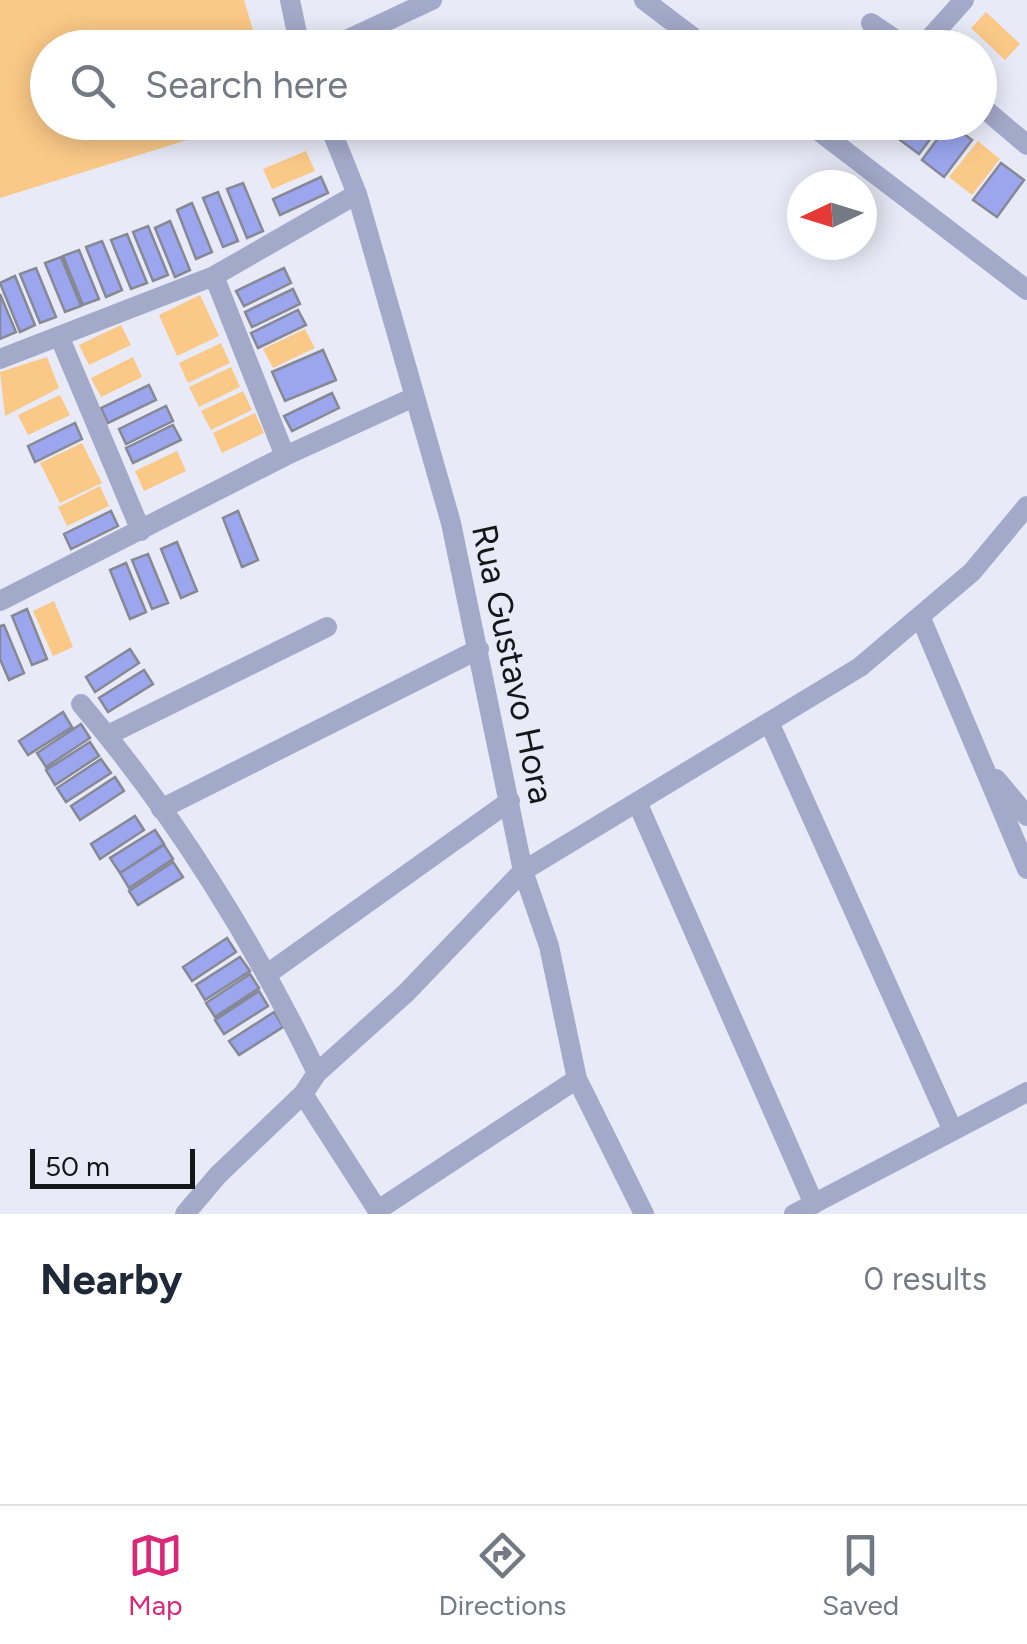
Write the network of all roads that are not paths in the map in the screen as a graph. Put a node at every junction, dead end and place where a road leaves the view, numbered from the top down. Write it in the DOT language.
graph roads {
  1 [pos="290,0"];
  2 [pos="432,0"];
  3 [pos="644,0"];
  4 [pos="964,0"];
  5 [pos="870,23"];
  6 [pos="296,30"];
  7 [pos="368,30"];
  8 [pos="683,30"];
  9 [pos="881,30"];
  10 [pos="936,30"];
  11 [pos="997,119"];
  12 [pos="335,140"];
  13 [pos="831,140"];
  14 [pos="1027,145"];
  15 [pos="357,194"];
  16 [pos="214,276"];
  17 [pos="1027,290"];
  18 [pos="60,338"];
  19 [pos="0,360"];
  20 [pos="414,397"];
  21 [pos="285,456"];
  22 [pos="1027,506"];
  23 [pos="141,531"];
  24 [pos="0,601"];
  25 [pos="920,616"];
  26 [pos="327,627"];
  27 [pos="479,648"];
  28 [pos="82,704"];
  29 [pos="769,722"];
  30 [pos="108,735"];
  31 [pos="983,765"];
  32 [pos="510,800"];
  33 [pos="637,802"];
  34 [pos="160,809"];
  35 [pos="1027,816"];
  36 [pos="1027,868"];
  37 [pos="522,871"];
  38 [pos="266,974"];
  39 [pos="317,1073"];
  40 [pos="577,1079"];
  41 [pos="1027,1092"];
  42 [pos="303,1094"];
  43 [pos="953,1130"];
  44 [pos="814,1204"];
  45 [pos="379,1212"];
  46 [pos="185,1214"];
  47 [pos="644,1214"];
  48 [pos="794,1214"];
  1 -- 6 [label="street"];
  2 -- 7 [label="street"];
  3 -- 8 [label="street"];
  4 -- 10 [label="street"];
  5 -- 9 [label="street"];
  11 -- 14 [label="street"];
  12 -- 15 [label="street, Rua Gustavo Hora"];
  13 -- 17 [label="street"];
  15 -- 16 [label="street"];
  15 -- 20 [label="street, Rua Gustavo Hora"];
  16 -- 18 [label="street"];
  16 -- 21 [label="street"];
  18 -- 19 [label="street"];
  18 -- 23 [label="street"];
  20 -- 21 [label="street"];
  20 -- 27 [label="street, Rua Gustavo Hora"];
  21 -- 23 [label="street"];
  22 -- 25 [label="street"];
  23 -- 24 [label="street"];
  25 -- 29 [label="street"];
  25 -- 31 [label="street"];
  26 -- 30 [label="street"];
  27 -- 32 [label="street, Rua Gustavo Hora"];
  27 -- 34 [label="street"];
  28 -- 30 [label="street"];
  29 -- 33 [label="street"];
  29 -- 43 [label="street"];
  30 -- 34 [label="street"];
  31 -- 35 [label="street"];
  31 -- 36 [label="street"];
  32 -- 37 [label="street, Rua Gustavo Hora"];
  32 -- 38 [label="street"];
  33 -- 37 [label="street"];
  33 -- 44 [label="street"];
  34 -- 38 [label="street"];
  37 -- 39 [label="street"];
  37 -- 40 [label="street, Rua Gustavo Hora"];
  38 -- 39 [label="street"];
  39 -- 42 [label="street"];
  40 -- 45 [label="street"];
  40 -- 47 [label="street, Rua Gustavo Hora"];
  41 -- 43 [label="street"];
  42 -- 45 [label="street"];
  42 -- 46 [label="street"];
  43 -- 44 [label="street"];
  44 -- 48 [label="street"];
}
